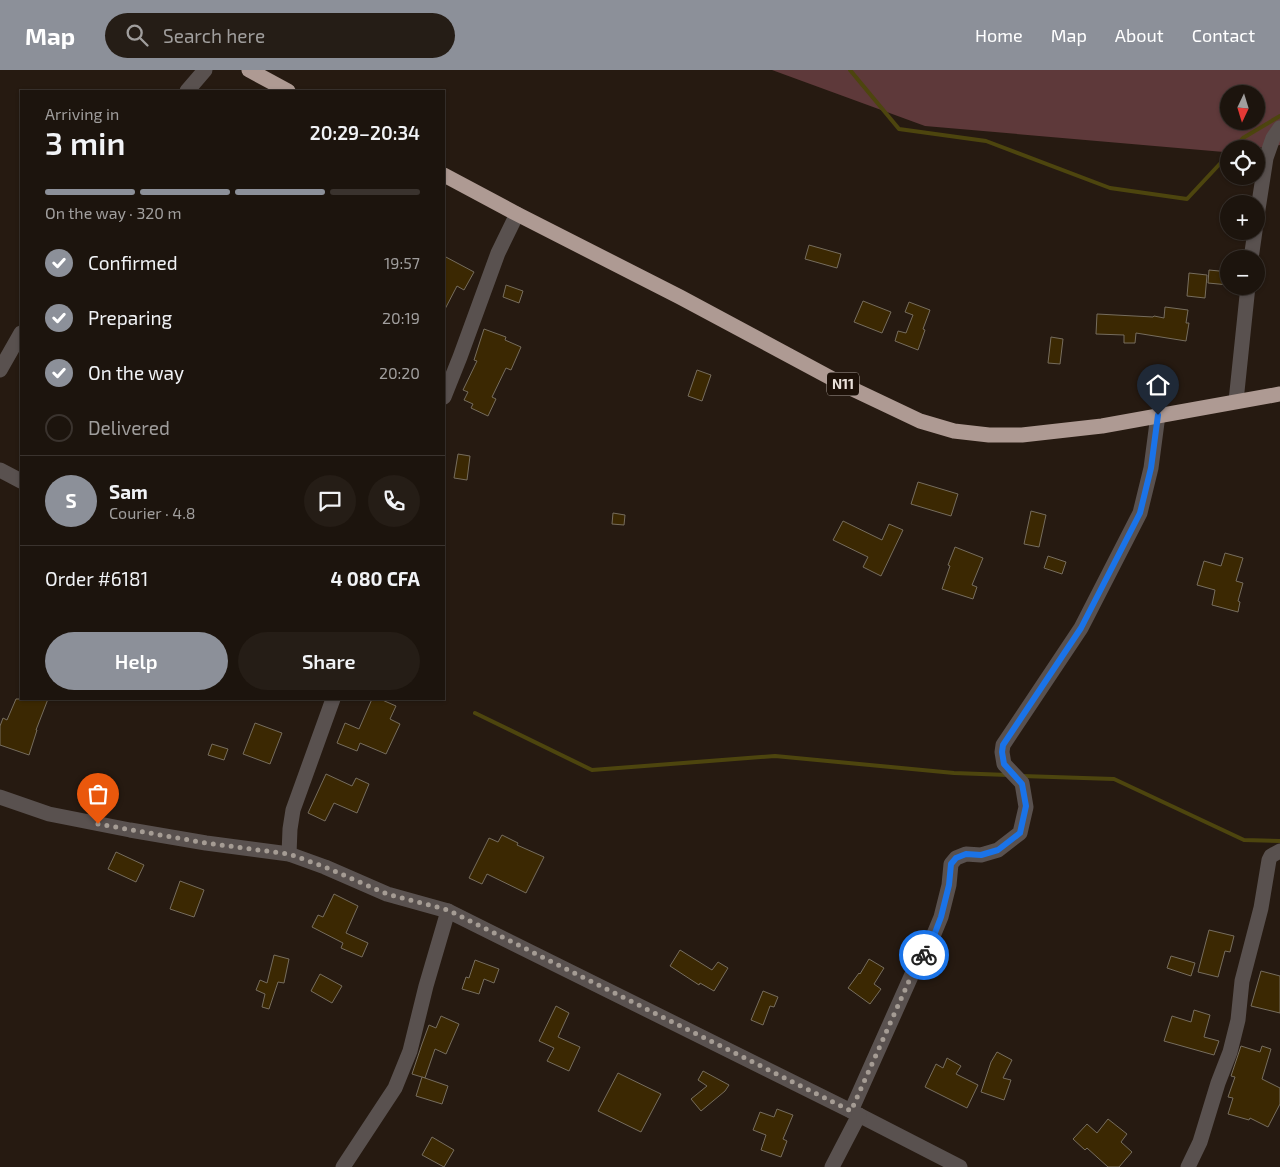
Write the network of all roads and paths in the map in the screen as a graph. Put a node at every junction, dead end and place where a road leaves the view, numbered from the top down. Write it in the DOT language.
graph roads {
  1 [pos="205,70"];
  2 [pos="249,70"];
  3 [pos="188,90"];
  4 [pos="286,90"];
  5 [pos="1280,128"];
  6 [pos="445,176"];
  7 [pos="1260,195"];
  8 [pos="516,214"];
  9 [pos="1247,295"];
  10 [pos="20,335"];
  11 [pos="0,370"];
  12 [pos="445,394"];
  13 [pos="1280,394"];
  14 [pos="1236,401"];
  15 [pos="1158,415"];
  16 [pos="0,470"];
  17 [pos="20,480"];
  18 [pos="333,700"];
  19 [pos="0,797"];
  20 [pos="1280,851"];
  21 [pos="289,854"];
  22 [pos="448,910"];
  23 [pos="855,1113"];
  24 [pos="343,1167"];
  25 [pos="832,1167"];
  26 [pos="960,1167"];
  27 [pos="1188,1167"];
  1 -- 3 [label="street"];
  2 -- 4 [label="highway"];
  5 -- 7 [label="street"];
  6 -- 8 [label="highway, N11"];
  8 -- 12 [label="street"];
  8 -- 15 [label="highway, N11"];
  9 -- 14 [label="street"];
  10 -- 11 [label="street"];
  13 -- 14 [label="highway, N11"];
  14 -- 15 [label="highway, N11"];
  15 -- 23 [label="street"];
  16 -- 17 [label="street"];
  18 -- 21 [label="street"];
  19 -- 21 [label="street"];
  20 -- 27 [label="street"];
  21 -- 22 [label="street"];
  22 -- 23 [label="street"];
  22 -- 24 [label="street"];
  23 -- 25 [label="street"];
  23 -- 26 [label="street"];
}
